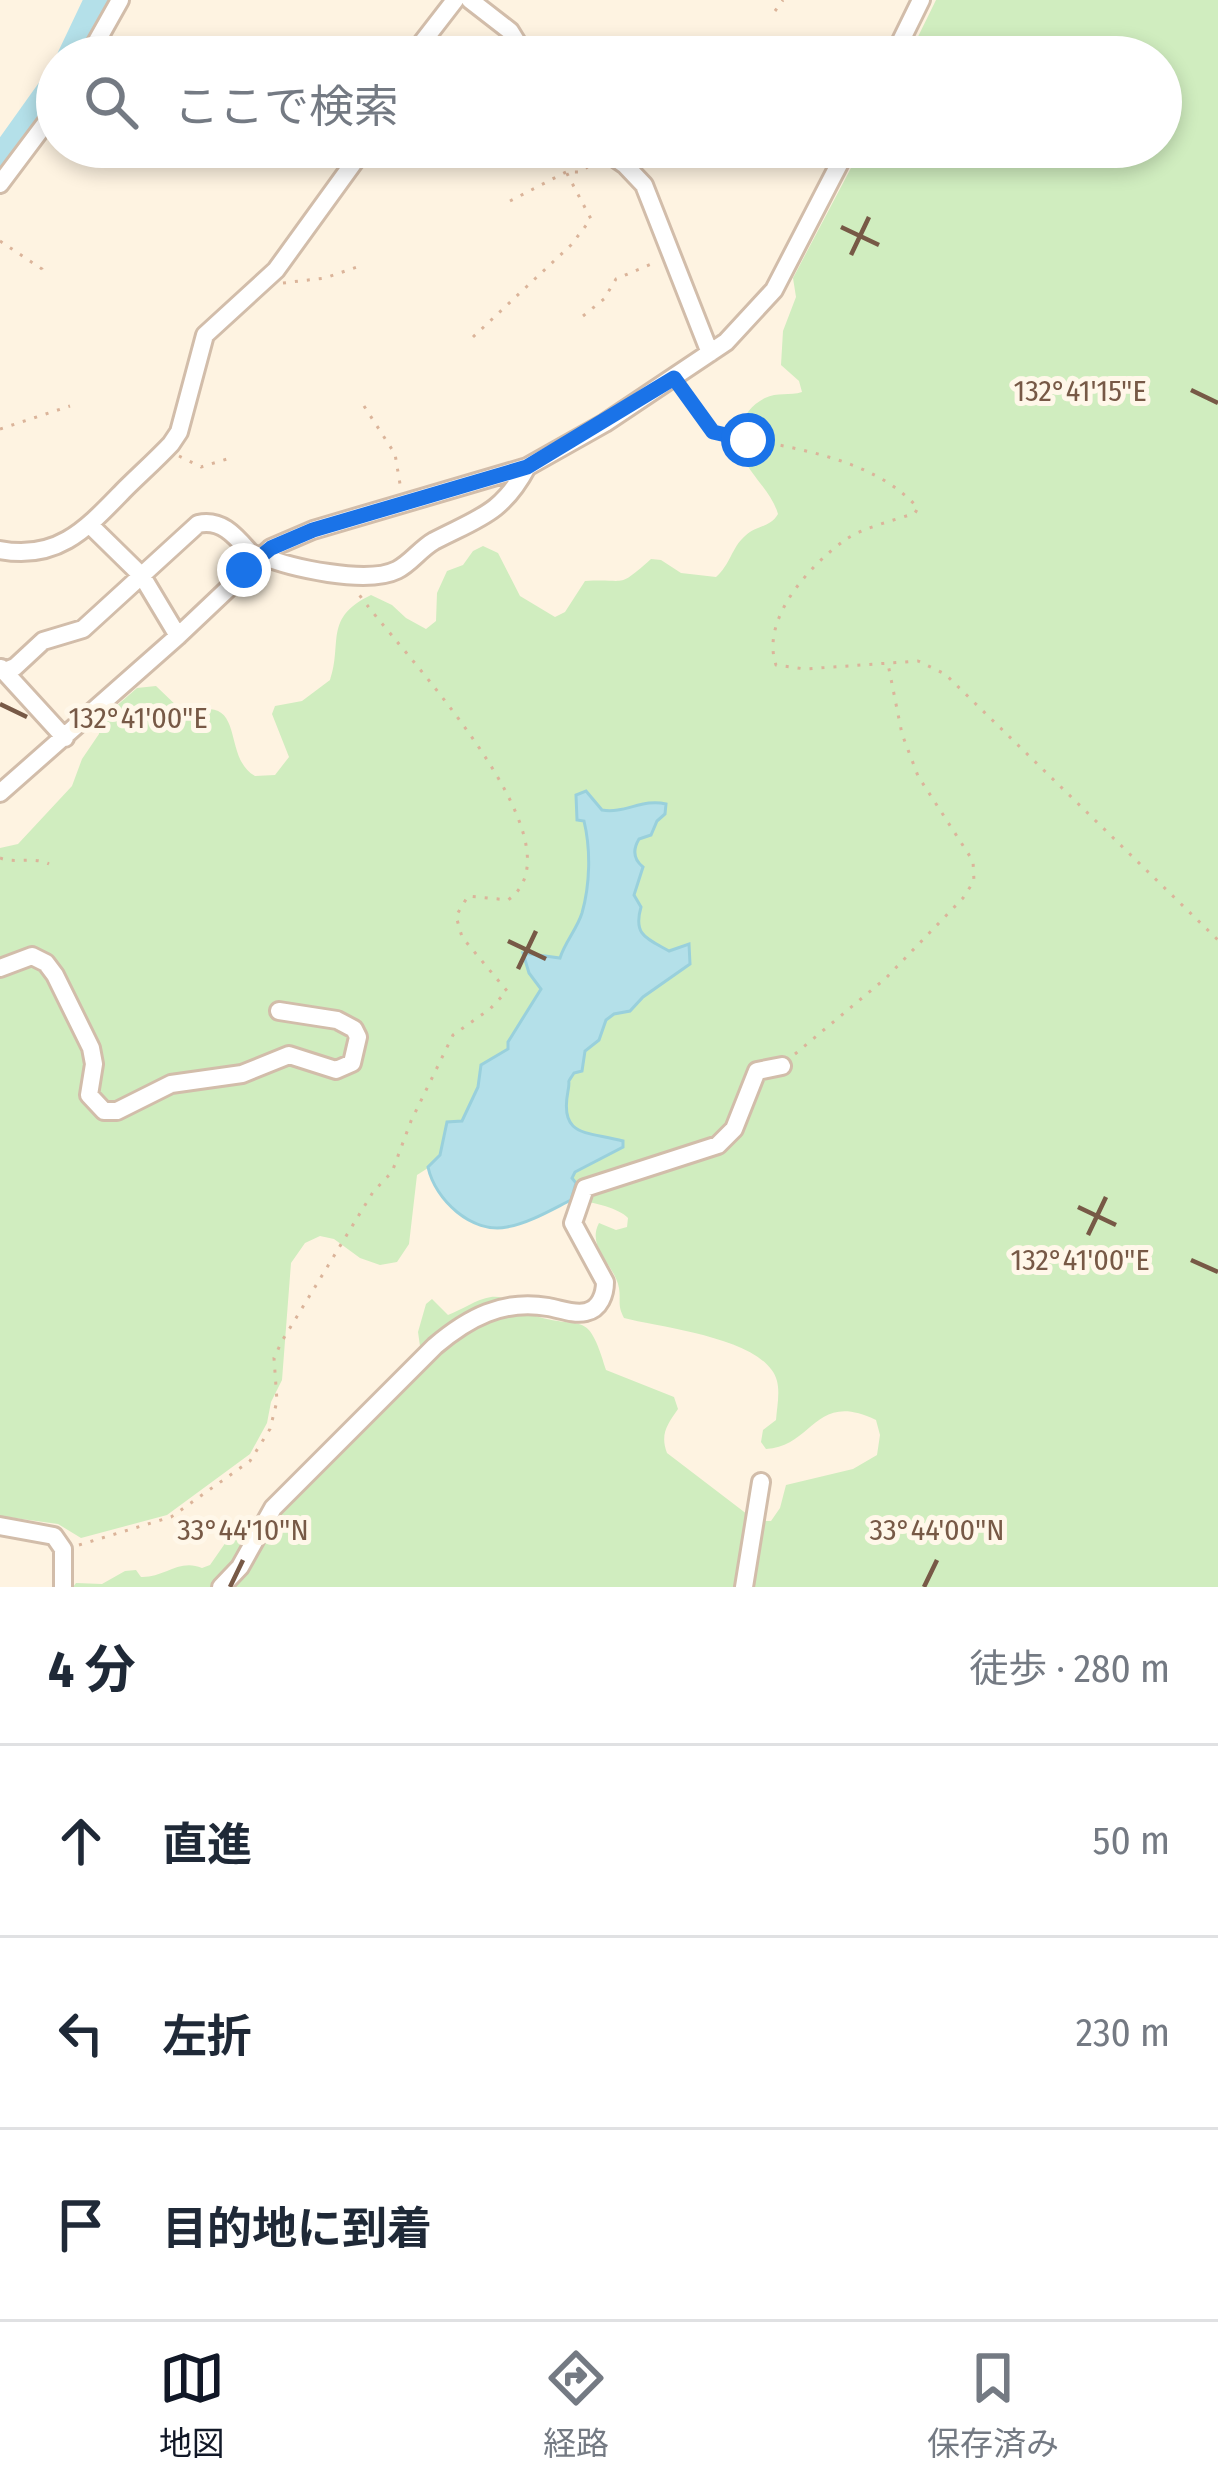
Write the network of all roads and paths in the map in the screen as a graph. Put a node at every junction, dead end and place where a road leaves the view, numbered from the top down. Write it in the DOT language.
graph roads {
  1 [pos="120,0"];
  2 [pos="455,0"];
  3 [pos="470,0"];
  4 [pos="783,0"];
  5 [pos="922,0"];
  6 [pos="775,11"];
  7 [pos="100,35"];
  8 [pos="427,36"];
  9 [pos="513,36"];
  10 [pos="904,36"];
  11 [pos="36,136"];
  12 [pos="349,168"];
  13 [pos="564,168"];
  14 [pos="584,168"];
  15 [pos="625,168"];
  16 [pos="837,168"];
  17 [pos="566,172"];
  18 [pos="0,184"];
  19 [pos="510,201"];
  20 [pos="0,242"];
  21 [pos="674,255"];
  22 [pos="357,267"];
  23 [pos="45,277"];
  24 [pos="265,282"];
  25 [pos="583,316"];
  26 [pos="473,337"];
  27 [pos="710,353"];
  28 [pos="674,378"];
  29 [pos="70,406"];
  30 [pos="364,406"];
  31 [pos="0,429"];
  32 [pos="166,449"];
  33 [pos="227,459"];
  34 [pos="527,467"];
  35 [pos="402,506"];
  36 [pos="91,526"];
  37 [pos="0,550"];
  38 [pos="258,557"];
  39 [pos="142,576"];
  40 [pos="347,577"];
  41 [pos="178,636"];
  42 [pos="887,662"];
  43 [pos="3,669"];
  44 [pos="65,738"];
  45 [pos="0,793"];
  46 [pos="0,858"];
  47 [pos="49,864"];
  48 [pos="1218,940"];
  49 [pos="0,968"];
  50 [pos="279,1011"];
  51 [pos="782,1066"];
  52 [pos="761,1482"];
  53 [pos="0,1526"];
  54 [pos="63,1550"];
  55 [pos="63,1587"];
  56 [pos="221,1587"];
  57 [pos="745,1587"];
  1 -- 7 [label="street"];
  2 -- 8 [label="street"];
  3 -- 9 [label="street"];
  4 -- 6 [label="path"];
  5 -- 10 [label="street"];
  11 -- 18 [label="street"];
  12 -- 24 [label="street"];
  13 -- 17 [label="path"];
  14 -- 17 [label="path"];
  15 -- 21 [label="street"];
  16 -- 27 [label="street"];
  17 -- 19 [label="path"];
  17 -- 26 [label="path"];
  20 -- 23 [label="path"];
  21 -- 25 [label="path"];
  21 -- 27 [label="street"];
  22 -- 24 [label="path"];
  24 -- 32 [label="street"];
  27 -- 28 [label="street"];
  28 -- 34 [label="street"];
  28 -- 42 [label="path"];
  29 -- 31 [label="path"];
  30 -- 35 [label="path"];
  32 -- 33 [label="path"];
  32 -- 36 [label="street"];
  34 -- 35 [label="street"];
  34 -- 40 [label="street"];
  35 -- 38 [label="street"];
  36 -- 37 [label="street"];
  36 -- 39 [label="street"];
  38 -- 39 [label="street"];
  38 -- 40 [label="street"];
  38 -- 41 [label="street"];
  39 -- 41 [label="street"];
  39 -- 43 [label="street"];
  40 -- 54 [label="path"];
  41 -- 44 [label="street"];
  42 -- 48 [label="path"];
  42 -- 51 [label="path"];
  43 -- 44 [label="street"];
  44 -- 45 [label="street"];
  46 -- 47 [label="path"];
  49 -- 50 [label="street"];
  51 -- 56 [label="street"];
  52 -- 57 [label="street"];
  53 -- 54 [label="street"];
  54 -- 55 [label="street"];
}
